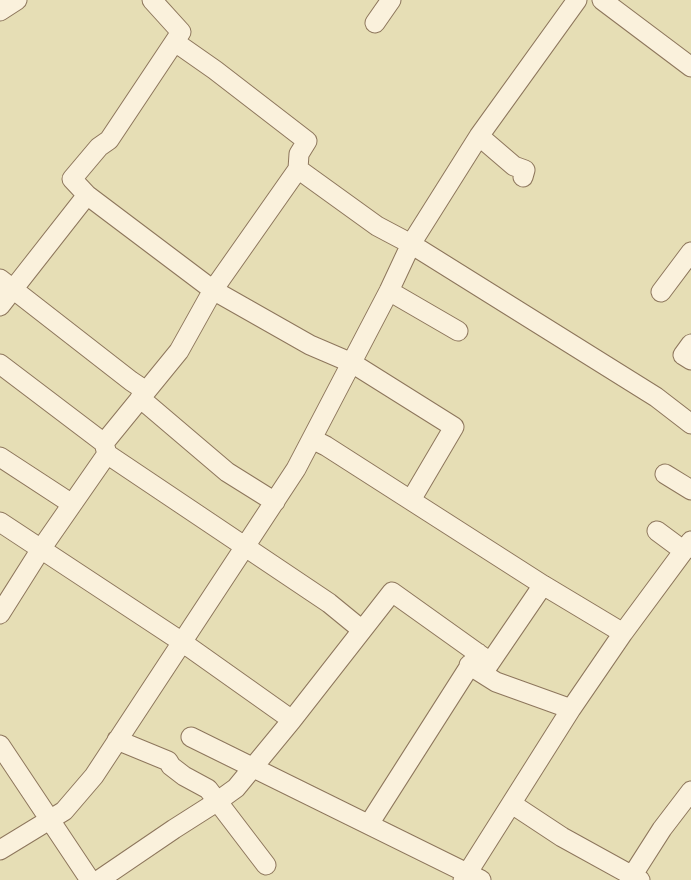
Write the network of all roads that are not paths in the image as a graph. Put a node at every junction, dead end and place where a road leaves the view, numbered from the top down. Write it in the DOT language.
graph roads {
  1 [pos="17,0"];
  2 [pos="152,0"];
  3 [pos="391,0"];
  4 [pos="577,0"];
  5 [pos="602,0"];
  6 [pos="0,10"];
  7 [pos="374,23"];
  8 [pos="175,42"];
  9 [pos="691,67"];
  10 [pos="479,136"];
  11 [pos="298,169"];
  12 [pos="526,176"];
  13 [pos="87,195"];
  14 [pos="411,244"];
  15 [pos="691,252"];
  16 [pos="6,284"];
  17 [pos="213,290"];
  18 [pos="388,291"];
  19 [pos="661,292"];
  20 [pos="0,306"];
  21 [pos="458,331"];
  22 [pos="691,344"];
  23 [pos="691,360"];
  24 [pos="352,363"];
  25 [pos="0,364"];
  26 [pos="143,394"];
  27 [pos="691,424"];
  28 [pos="312,439"];
  29 [pos="105,449"];
  30 [pos="0,457"];
  31 [pos="665,474"];
  32 [pos="691,490"];
  33 [pos="411,500"];
  34 [pos="275,502"];
  35 [pos="72,504"];
  36 [pos="0,522"];
  37 [pos="657,531"];
  38 [pos="688,546"];
  39 [pos="245,547"];
  40 [pos="41,549"];
  41 [pos="543,585"];
  42 [pos="0,614"];
  43 [pos="362,630"];
  44 [pos="623,633"];
  45 [pos="182,642"];
  46 [pos="480,663"];
  47 [pos="571,709"];
  48 [pos="292,720"];
  49 [pos="191,737"];
  50 [pos="117,740"];
  51 [pos="0,745"];
  52 [pos="253,767"];
  53 [pos="691,791"];
  54 [pos="218,801"];
  55 [pos="512,804"];
  56 [pos="50,820"];
  57 [pos="369,824"];
  58 [pos="0,850"];
  59 [pos="266,865"];
  60 [pos="471,878"];
  61 [pos="636,878"];
  62 [pos="90,880"];
  63 [pos="99,880"];
  1 -- 6 [label="street"];
  2 -- 8 [label="street"];
  3 -- 7 [label="street"];
  4 -- 10 [label="street"];
  5 -- 9 [label="street"];
  8 -- 11 [label="street"];
  8 -- 13 [label="street"];
  10 -- 12 [label="street"];
  10 -- 14 [label="street"];
  11 -- 14 [label="street"];
  11 -- 17 [label="street"];
  13 -- 16 [label="street"];
  13 -- 17 [label="street"];
  14 -- 18 [label="street"];
  14 -- 27 [label="street"];
  15 -- 19 [label="street"];
  16 -- 20 [label="street"];
  16 -- 26 [label="street"];
  17 -- 24 [label="street"];
  17 -- 26 [label="street"];
  18 -- 21 [label="street"];
  18 -- 24 [label="street"];
  22 -- 23 [label="street"];
  24 -- 28 [label="street"];
  24 -- 33 [label="street"];
  25 -- 29 [label="street"];
  26 -- 29 [label="street"];
  26 -- 34 [label="street"];
  28 -- 33 [label="street"];
  28 -- 34 [label="street"];
  29 -- 35 [label="street"];
  29 -- 39 [label="street"];
  30 -- 35 [label="street"];
  31 -- 32 [label="street"];
  33 -- 41 [label="street"];
  34 -- 39 [label="street"];
  35 -- 40 [label="street"];
  36 -- 40 [label="street"];
  37 -- 38 [label="street"];
  38 -- 44 [label="street"];
  39 -- 43 [label="street"];
  39 -- 45 [label="street"];
  40 -- 42 [label="street"];
  40 -- 45 [label="street"];
  41 -- 44 [label="street"];
  41 -- 46 [label="street"];
  43 -- 46 [label="street"];
  43 -- 48 [label="street"];
  44 -- 47 [label="street"];
  45 -- 48 [label="street"];
  45 -- 50 [label="street"];
  46 -- 47 [label="street"];
  46 -- 57 [label="street"];
  47 -- 55 [label="street"];
  48 -- 52 [label="street"];
  49 -- 52 [label="street"];
  50 -- 54 [label="street"];
  50 -- 56 [label="street"];
  51 -- 56 [label="street"];
  52 -- 54 [label="street"];
  52 -- 57 [label="street"];
  53 -- 61 [label="street"];
  54 -- 59 [label="street"];
  54 -- 63 [label="street"];
  55 -- 60 [label="street"];
  55 -- 61 [label="street"];
  56 -- 58 [label="street"];
  56 -- 62 [label="street"];
  57 -- 60 [label="street"];
}
